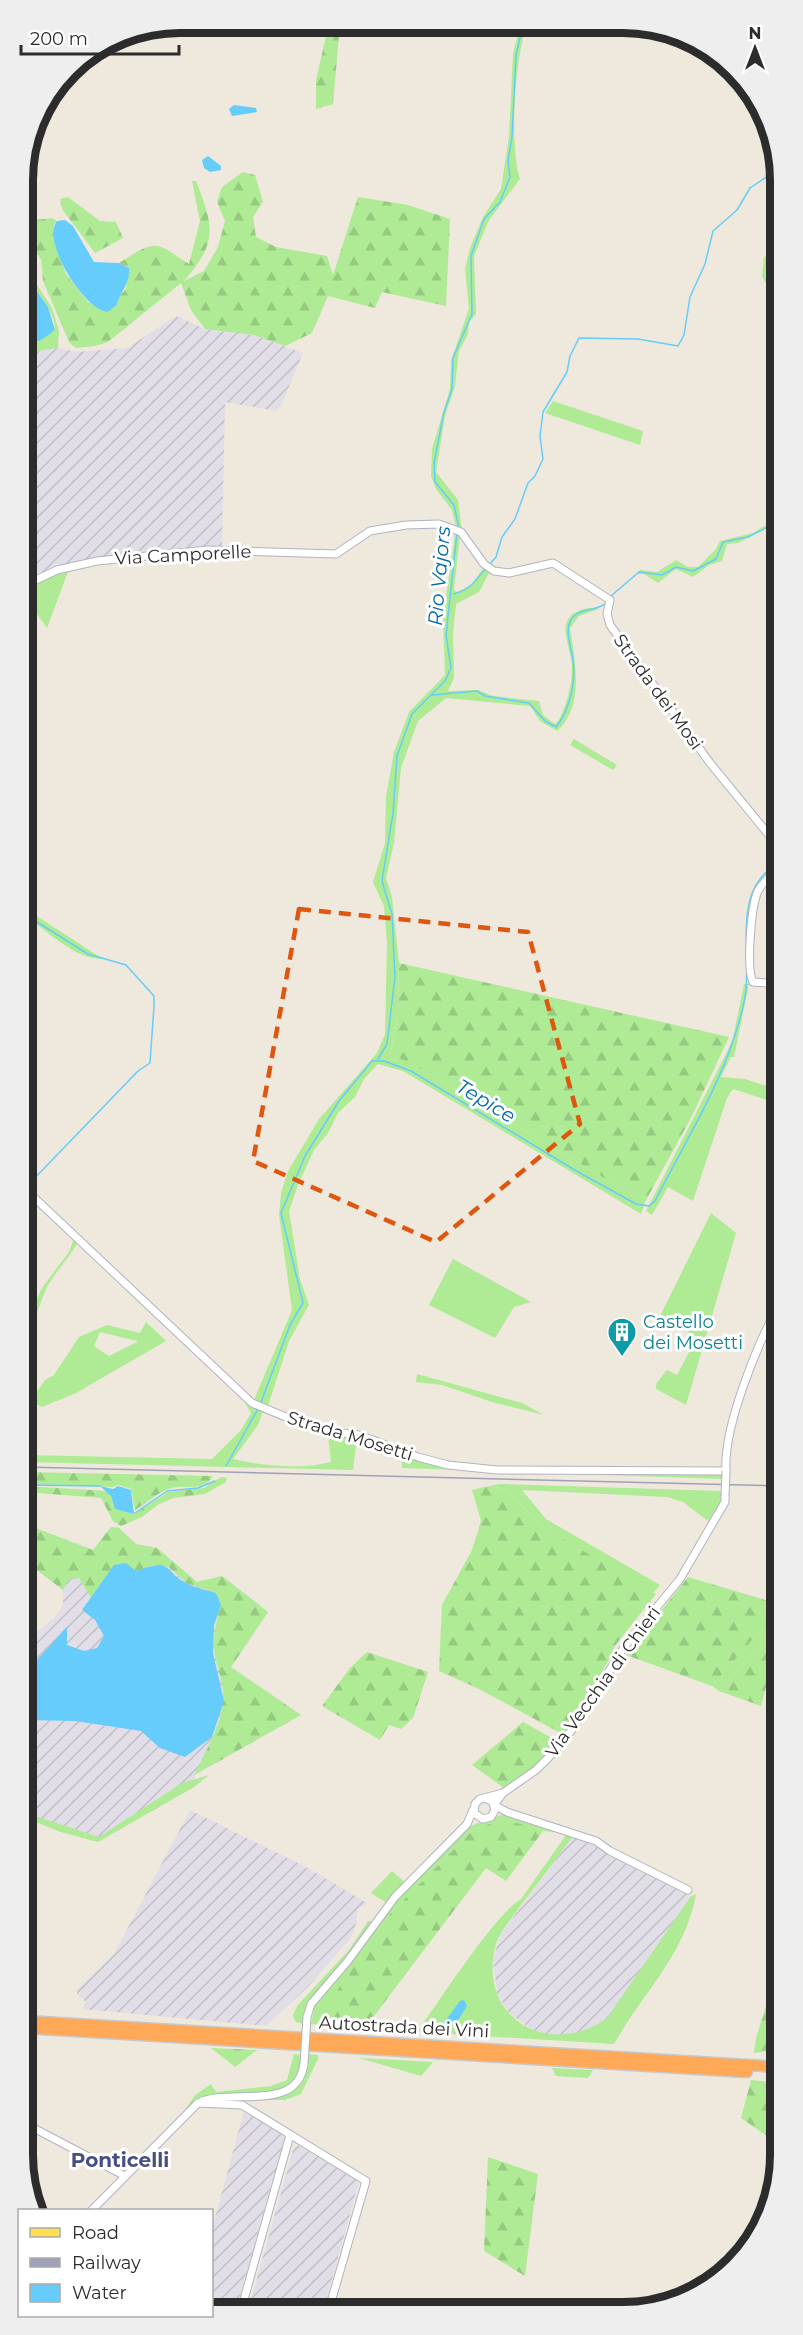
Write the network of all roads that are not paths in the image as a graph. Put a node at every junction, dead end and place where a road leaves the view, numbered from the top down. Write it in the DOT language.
graph roads {
  1 [pos="474,549"];
  2 [pos="33,581"];
  3 [pos="770,836"];
  4 [pos="770,877"];
  5 [pos="770,983"];
  6 [pos="33,1196"];
  7 [pos="770,1325"];
  8 [pos="726,1471"];
  9 [pos="502,1794"];
  10 [pos="484,1798"];
  11 [pos="494,1805"];
  12 [pos="474,1810"];
  13 [pos="507,1812"];
  14 [pos="493,1814"];
  15 [pos="483,1819"];
  16 [pos="467,1824"];
  17 [pos="688,1890"];
  18 [pos="33,2016"];
  19 [pos="33,2021"];
  20 [pos="125,2026"];
  21 [pos="33,2029"];
  22 [pos="101,2033"];
  23 [pos="33,2034"];
  24 [pos="770,2066"];
  25 [pos="770,2073"];
  26 [pos="198,2103"];
  27 [pos="33,2128"];
  28 [pos="290,2135"];
  29 [pos="125,2176"];
  30 [pos="94,2209"];
  31 [pos="243,2302"];
  32 [pos="331,2302"];
  1 -- 2 [label="street, Via Camporelle"];
  1 -- 3 [label="street, Strada dei Mosi"];
  4 -- 5 [label="street"];
  6 -- 8 [label="street, Strada Mosetti"];
  7 -- 8 [label="street"];
  8 -- 9 [label="street, Via Vecchia di Chieri, bridge"];
  9 -- 10 [label="street, Via Vecchia di Chieri"];
  9 -- 11 [label="street, Via Vecchia di Chieri"];
  10 -- 11 [label="street"];
  10 -- 12 [label="street"];
  11 -- 13 [label="street"];
  11 -- 14 [label="street"];
  12 -- 15 [label="street"];
  12 -- 16 [label="street"];
  13 -- 14 [label="street"];
  13 -- 17 [label="street"];
  14 -- 15 [label="street"];
  15 -- 16 [label="street"];
  16 -- 26 [label="street, bridge"];
  18 -- 20 [label="highway"];
  19 -- 20 [label="highway, Autostrada dei Vini"];
  20 -- 24 [label="highway, Autostrada dei Vini"];
  21 -- 22 [label="highway, Autostrada dei Vini"];
  22 -- 23 [label="highway"];
  22 -- 25 [label="highway, Autostrada dei Vini"];
  26 -- 28 [label="street"];
  26 -- 29 [label="street"];
  27 -- 29 [label="street"];
  28 -- 31 [label="street"];
  28 -- 32 [label="street"];
  29 -- 30 [label="street"];
}
